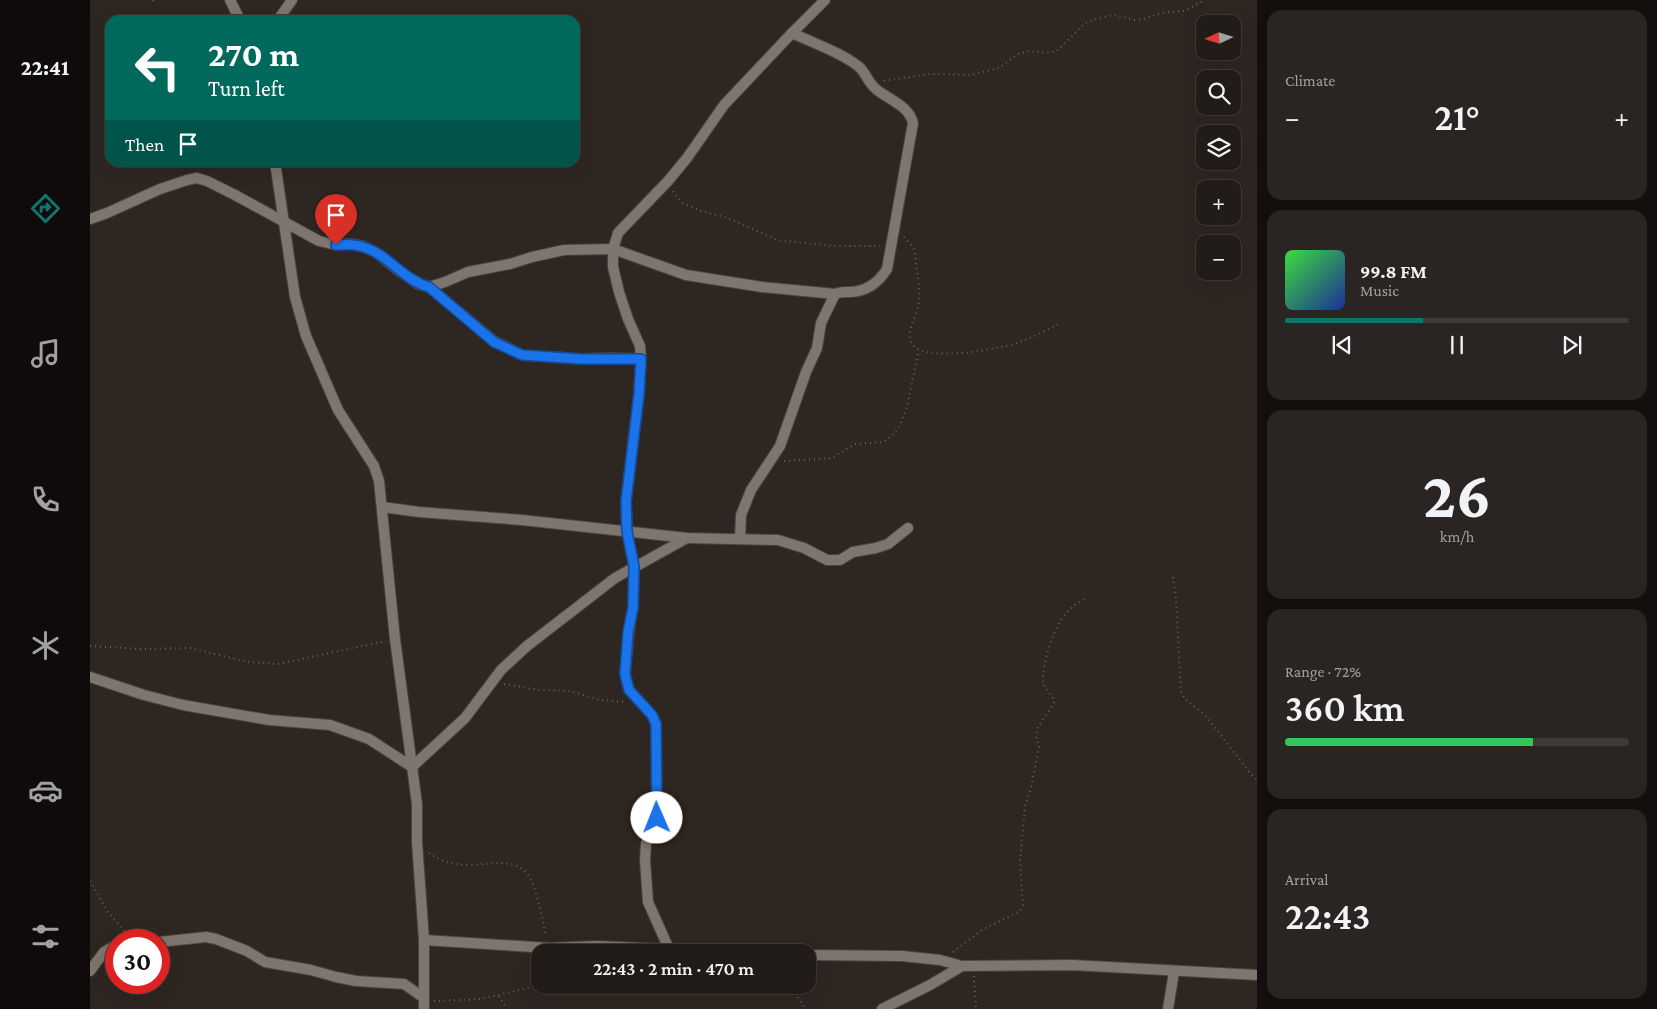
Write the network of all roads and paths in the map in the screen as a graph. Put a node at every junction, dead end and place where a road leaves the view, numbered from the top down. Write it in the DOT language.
graph roads {
  1 [pos="153,0"];
  2 [pos="230,0"];
  3 [pos="292,0"];
  4 [pos="825,0"];
  5 [pos="1205,0"];
  6 [pos="155,3"];
  7 [pos="238,15"];
  8 [pos="282,15"];
  9 [pos="792,33"];
  10 [pos="869,84"];
  11 [pos="275,167"];
  12 [pos="668,181"];
  13 [pos="90,219"];
  14 [pos="284,222"];
  15 [pos="894,230"];
  16 [pos="892,246"];
  17 [pos="613,249"];
  18 [pos="429,287"];
  19 [pos="836,294"];
  20 [pos="1062,323"];
  21 [pos="920,349"];
  22 [pos="641,359"];
  23 [pos="769,464"];
  24 [pos="382,507"];
  25 [pos="908,528"];
  26 [pos="627,532"];
  27 [pos="687,538"];
  28 [pos="740,539"];
  29 [pos="634,566"];
  30 [pos="1172,576"];
  31 [pos="1087,597"];
  32 [pos="395,639"];
  33 [pos="90,646"];
  34 [pos="90,677"];
  35 [pos="492,681"];
  36 [pos="642,703"];
  37 [pos="412,767"];
  38 [pos="1257,780"];
  39 [pos="417,842"];
  40 [pos="90,881"];
  41 [pos="123,929"];
  42 [pos="424,940"];
  43 [pos="170,941"];
  44 [pos="547,944"];
  45 [pos="667,944"];
  46 [pos="531,947"];
  47 [pos="105,951"];
  48 [pos="816,955"];
  49 [pos="940,960"];
  50 [pos="968,965"];
  51 [pos="90,971"];
  52 [pos="1174,972"];
  53 [pos="1257,975"];
  54 [pos="531,987"];
  55 [pos="795,994"];
  56 [pos="499,995"];
  57 [pos="424,1004"];
  58 [pos="506,1009"];
  59 [pos="806,1009"];
  60 [pos="882,1009"];
  61 [pos="976,1009"];
  62 [pos="1168,1009"];
  1 -- 6 [label="path"];
  2 -- 7 [label="street"];
  3 -- 8 [label="street"];
  4 -- 9 [label="street"];
  5 -- 10 [label="path"];
  9 -- 10 [label="street"];
  9 -- 12 [label="street"];
  10 -- 15 [label="street"];
  11 -- 14 [label="street"];
  12 -- 16 [label="path"];
  12 -- 17 [label="street"];
  13 -- 14 [label="street"];
  14 -- 18 [label="street"];
  14 -- 24 [label="street"];
  15 -- 16 [label="street"];
  15 -- 21 [label="path"];
  16 -- 19 [label="street"];
  17 -- 18 [label="street"];
  17 -- 19 [label="street"];
  17 -- 22 [label="street"];
  18 -- 22 [label="street"];
  19 -- 23 [label="street"];
  20 -- 21 [label="path"];
  21 -- 23 [label="path"];
  22 -- 26 [label="street"];
  23 -- 28 [label="street"];
  24 -- 26 [label="street"];
  24 -- 32 [label="street"];
  25 -- 28 [label="street"];
  26 -- 27 [label="street"];
  26 -- 29 [label="street"];
  27 -- 28 [label="street"];
  27 -- 29 [label="street"];
  29 -- 35 [label="street"];
  29 -- 36 [label="street"];
  30 -- 38 [label="path"];
  31 -- 49 [label="path"];
  32 -- 33 [label="path"];
  32 -- 37 [label="street"];
  34 -- 37 [label="street"];
  35 -- 36 [label="path"];
  35 -- 37 [label="street"];
  36 -- 45 [label="street"];
  37 -- 39 [label="street"];
  39 -- 42 [label="street"];
  39 -- 44 [label="path"];
  40 -- 41 [label="path"];
  42 -- 46 [label="street"];
  42 -- 57 [label="street"];
  43 -- 57 [label="street"];
  47 -- 51 [label="street"];
  48 -- 49 [label="street"];
  49 -- 50 [label="street"];
  50 -- 52 [label="street"];
  50 -- 60 [label="street"];
  50 -- 61 [label="path"];
  52 -- 53 [label="street"];
  52 -- 62 [label="street"];
  54 -- 56 [label="path"];
  55 -- 59 [label="path"];
  56 -- 57 [label="path"];
  56 -- 58 [label="path"];
}
